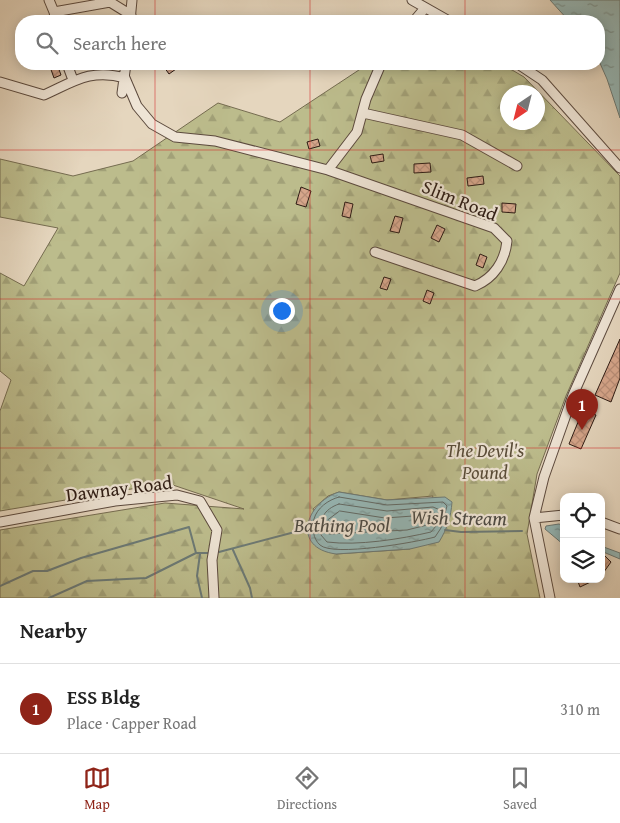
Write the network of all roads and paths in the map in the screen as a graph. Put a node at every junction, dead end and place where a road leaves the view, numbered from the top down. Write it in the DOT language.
graph roads {
  1 [pos="50,0"];
  2 [pos="132,0"];
  3 [pos="412,0"];
  4 [pos="112,1"];
  5 [pos="425,8"];
  6 [pos="54,15"];
  7 [pos="62,15"];
  8 [pos="127,15"];
  9 [pos="130,15"];
  10 [pos="419,15"];
  11 [pos="438,15"];
  12 [pos="70,70"];
  13 [pos="126,70"];
  14 [pos="378,70"];
  15 [pos="527,70"];
  16 [pos="125,78"];
  17 [pos="73,80"];
  18 [pos="0,82"];
  19 [pos="122,93"];
  20 [pos="363,113"];
  21 [pos="518,166"];
  22 [pos="620,168"];
  23 [pos="328,170"];
  24 [pos="375,252"];
  25 [pos="620,289"];
  26 [pos="560,516"];
  27 [pos="534,518"];
  28 [pos="0,522"];
  29 [pos="605,524"];
  30 [pos="620,530"];
  31 [pos="214,598"];
  32 [pos="550,598"];
  1 -- 6 [label="street"];
  2 -- 9 [label="street"];
  3 -- 5 [label="street"];
  4 -- 7 [label="street"];
  4 -- 8 [label="street"];
  5 -- 10 [label="street"];
  5 -- 11 [label="street"];
  12 -- 17 [label="street"];
  13 -- 16 [label="street, Slim Road"];
  14 -- 20 [label="street"];
  15 -- 22 [label="street"];
  16 -- 17 [label="street"];
  16 -- 19 [label="street"];
  16 -- 23 [label="street, Slim Road"];
  17 -- 18 [label="street"];
  20 -- 21 [label="street"];
  20 -- 23 [label="street"];
  23 -- 24 [label="street, Slim Road"];
  25 -- 27 [label="street"];
  26 -- 27 [label="street"];
  27 -- 32 [label="street"];
  28 -- 31 [label="street, Dawnay Road"];
  29 -- 30 [label="street"];
}
